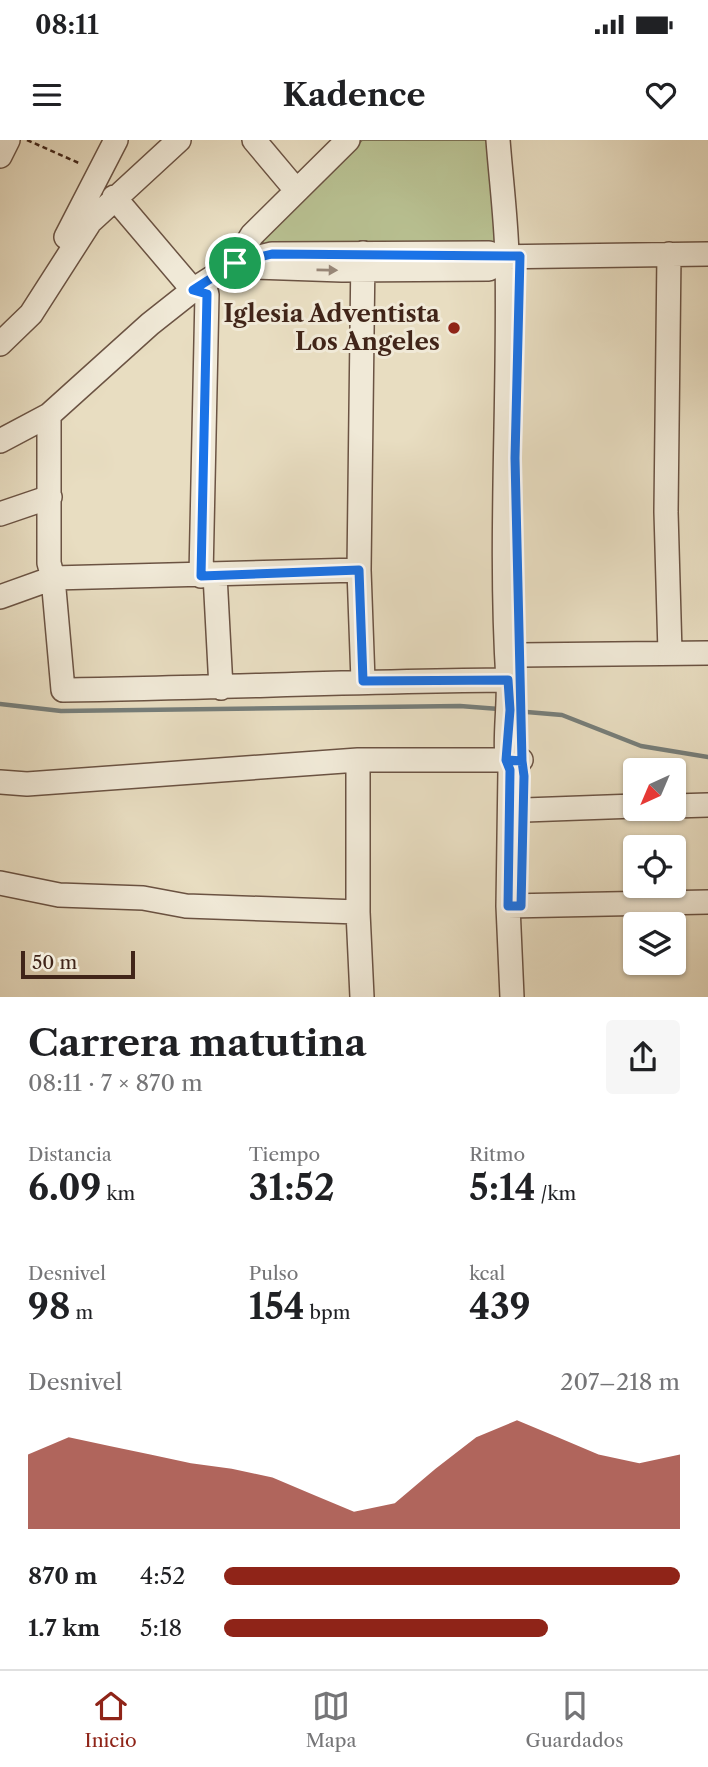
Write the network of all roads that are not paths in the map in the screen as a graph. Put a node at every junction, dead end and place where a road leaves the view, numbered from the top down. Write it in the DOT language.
graph roads {
  1 [pos="8,140"];
  2 [pos="116,140"];
  3 [pos="179,140"];
  4 [pos="254,140"];
  5 [pos="348,140"];
  6 [pos="498,140"];
  7 [pos="512,140"];
  8 [pos="0,156"];
  9 [pos="296,190"];
  10 [pos="114,197"];
  11 [pos="668,254"];
  12 [pos="708,254"];
  13 [pos="514,256"];
  14 [pos="362,262"];
  15 [pos="235,263"];
  16 [pos="61,266"];
  17 [pos="193,290"];
  18 [pos="0,344"];
  19 [pos="50,415"];
  20 [pos="0,441"];
  21 [pos="50,497"];
  22 [pos="0,514"];
  23 [pos="359,570"];
  24 [pos="208,575"];
  25 [pos="54,578"];
  26 [pos="0,597"];
  27 [pos="670,653"];
  28 [pos="708,653"];
  29 [pos="519,654"];
  30 [pos="508,680"];
  31 [pos="363,681"];
  32 [pos="220,688"];
  33 [pos="358,760"];
  34 [pos="514,760"];
  35 [pos="0,782"];
  36 [pos="708,805"];
  37 [pos="623,806"];
  38 [pos="686,806"];
  39 [pos="524,810"];
  40 [pos="0,883"];
  41 [pos="708,902"];
  42 [pos="514,906"];
  43 [pos="358,912"];
  44 [pos="362,997"];
  45 [pos="512,997"];
  46 [pos="524,997"];
  1 -- 8 [label="street"];
  2 -- 16 [label="street"];
  3 -- 10 [label="street"];
  4 -- 9 [label="street"];
  5 -- 9 [label="street"];
  6 -- 13 [label="street"];
  7 -- 13 [label="street"];
  9 -- 15 [label="street"];
  10 -- 16 [label="street"];
  10 -- 17 [label="street"];
  11 -- 12 [label="street"];
  11 -- 13 [label="street"];
  11 -- 27 [label="street"];
  13 -- 14 [label="street"];
  13 -- 29 [label="street"];
  13 -- 30 [label="street"];
  14 -- 15 [label="street"];
  14 -- 23 [label="street"];
  15 -- 17 [label="street"];
  16 -- 18 [label="street"];
  17 -- 19 [label="street"];
  17 -- 24 [label="street"];
  19 -- 20 [label="street"];
  19 -- 21 [label="street"];
  21 -- 22 [label="street"];
  21 -- 25 [label="street"];
  23 -- 24 [label="street"];
  23 -- 31 [label="street"];
  24 -- 25 [label="street"];
  24 -- 32 [label="street"];
  25 -- 26 [label="street"];
  25 -- 32 [label="street"];
  27 -- 28 [label="street"];
  27 -- 29 [label="street"];
  29 -- 34 [label="street"];
  30 -- 31 [label="street"];
  30 -- 34 [label="street"];
  31 -- 32 [label="street"];
  33 -- 34 [label="street"];
  33 -- 35 [label="street"];
  33 -- 43 [label="street"];
  34 -- 39 [label="street"];
  34 -- 42 [label="street"];
  36 -- 38 [label="street"];
  37 -- 39 [label="street"];
  39 -- 42 [label="street"];
  40 -- 43 [label="street"];
  41 -- 42 [label="street"];
  42 -- 45 [label="street"];
  42 -- 46 [label="street"];
  43 -- 44 [label="street"];
}
